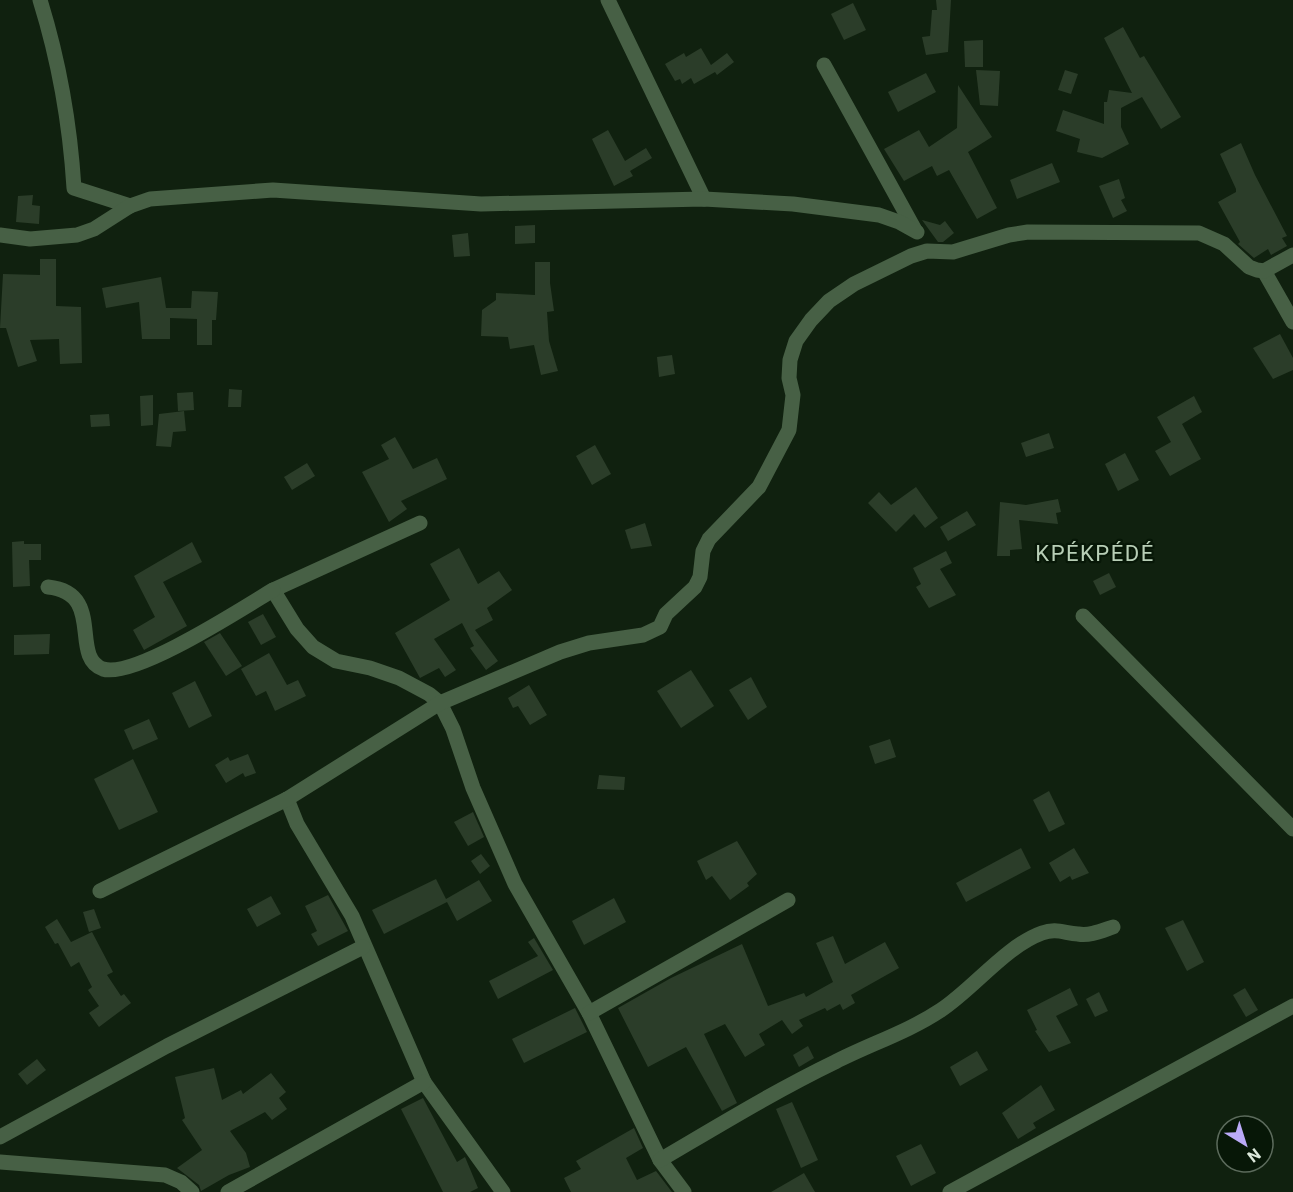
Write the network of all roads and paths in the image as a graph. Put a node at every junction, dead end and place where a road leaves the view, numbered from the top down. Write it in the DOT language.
graph roads {
  1 [pos="40,0"];
  2 [pos="608,0"];
  3 [pos="824,65"];
  4 [pos="704,199"];
  5 [pos="130,206"];
  6 [pos="917,232"];
  7 [pos="0,235"];
  8 [pos="927,251"];
  9 [pos="1293,255"];
  10 [pos="1264,271"];
  11 [pos="1293,322"];
  12 [pos="420,523"];
  13 [pos="48,586"];
  14 [pos="273,590"];
  15 [pos="1083,616"];
  16 [pos="440,703"];
  17 [pos="287,799"];
  18 [pos="1293,829"];
  19 [pos="100,891"];
  20 [pos="788,900"];
  21 [pos="1113,927"];
  22 [pos="363,947"];
  23 [pos="1293,1006"];
  24 [pos="589,1013"];
  25 [pos="424,1082"];
  26 [pos="0,1137"];
  27 [pos="660,1160"];
  28 [pos="0,1162"];
  29 [pos="192,1192"];
  30 [pos="228,1192"];
  31 [pos="503,1192"];
  32 [pos="684,1192"];
  33 [pos="950,1192"];
  1 -- 5 [label="street"];
  2 -- 4 [label="street"];
  3 -- 6 [label="street"];
  4 -- 5 [label="street"];
  4 -- 6 [label="street"];
  5 -- 7 [label="street"];
  6 -- 8 [label="street"];
  8 -- 10 [label="street"];
  8 -- 16 [label="street"];
  9 -- 10 [label="street"];
  10 -- 11 [label="street"];
  12 -- 14 [label="street"];
  13 -- 14 [label="street"];
  14 -- 16 [label="street"];
  15 -- 18 [label="street"];
  16 -- 17 [label="street"];
  16 -- 24 [label="street"];
  17 -- 19 [label="street"];
  17 -- 22 [label="street"];
  20 -- 24 [label="street"];
  21 -- 27 [label="street"];
  22 -- 25 [label="street"];
  22 -- 26 [label="street"];
  23 -- 33 [label="street"];
  24 -- 27 [label="street"];
  25 -- 30 [label="street"];
  25 -- 31 [label="street"];
  27 -- 32 [label="street"];
  28 -- 29 [label="street"];
}
